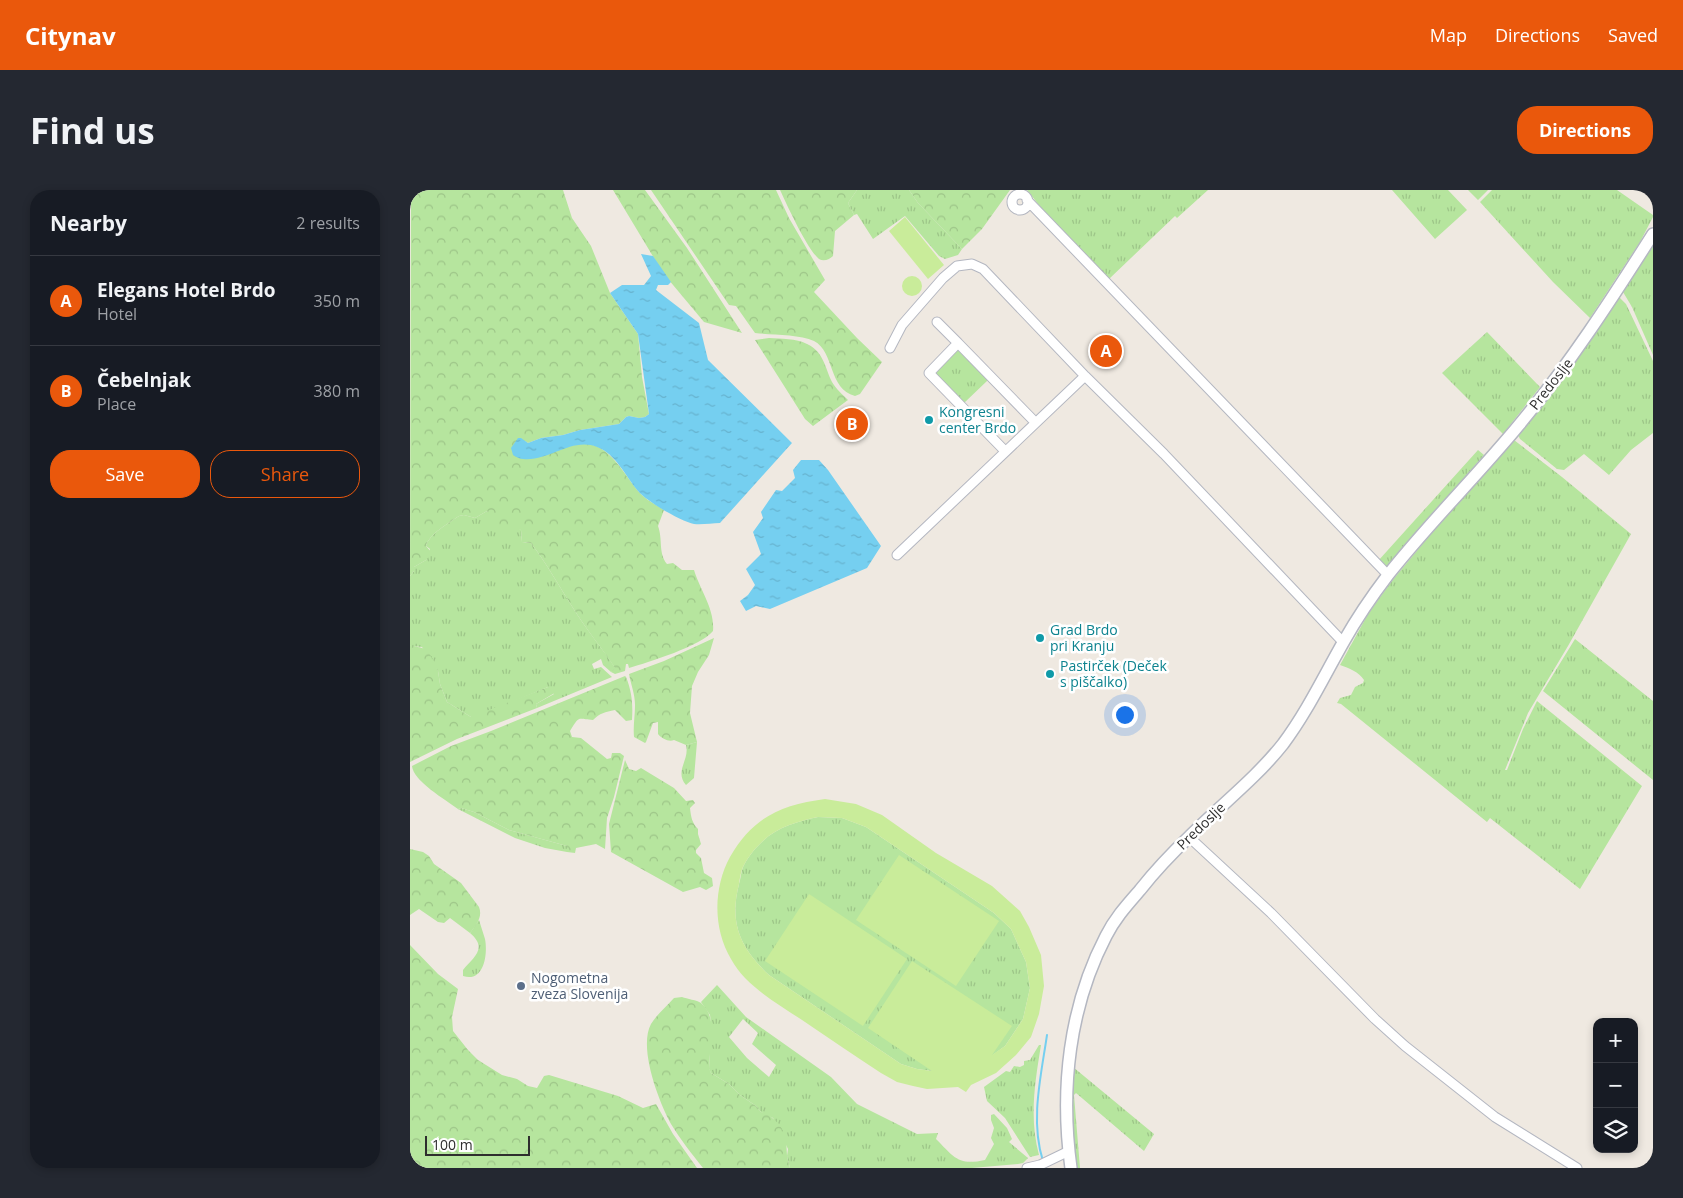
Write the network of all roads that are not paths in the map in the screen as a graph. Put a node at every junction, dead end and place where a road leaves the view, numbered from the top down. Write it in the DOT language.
graph roads {
  1 [pos="1026,204"];
  2 [pos="1653,234"];
  3 [pos="937,322"];
  4 [pos="958,344"];
  5 [pos="890,348"];
  6 [pos="1085,376"];
  7 [pos="1035,422"];
  8 [pos="1005,451"];
  9 [pos="897,555"];
  10 [pos="1388,576"];
  11 [pos="1343,642"];
  12 [pos="1189,837"];
  13 [pos="1068,1151"];
  14 [pos="1027,1168"];
  15 [pos="1071,1168"];
  16 [pos="1577,1168"];
  1 -- 10 [label="street"];
  2 -- 10 [label="street, Predoslje"];
  3 -- 4 [label="street"];
  4 -- 7 [label="street"];
  4 -- 8 [label="street"];
  5 -- 6 [label="street"];
  6 -- 7 [label="street"];
  6 -- 11 [label="street"];
  7 -- 8 [label="street"];
  8 -- 9 [label="street"];
  10 -- 11 [label="street, Predoslje"];
  11 -- 12 [label="street, Predoslje"];
  12 -- 13 [label="street, Predoslje"];
  12 -- 16 [label="street"];
  13 -- 14 [label="street"];
  13 -- 15 [label="street, Predoslje"];
}
